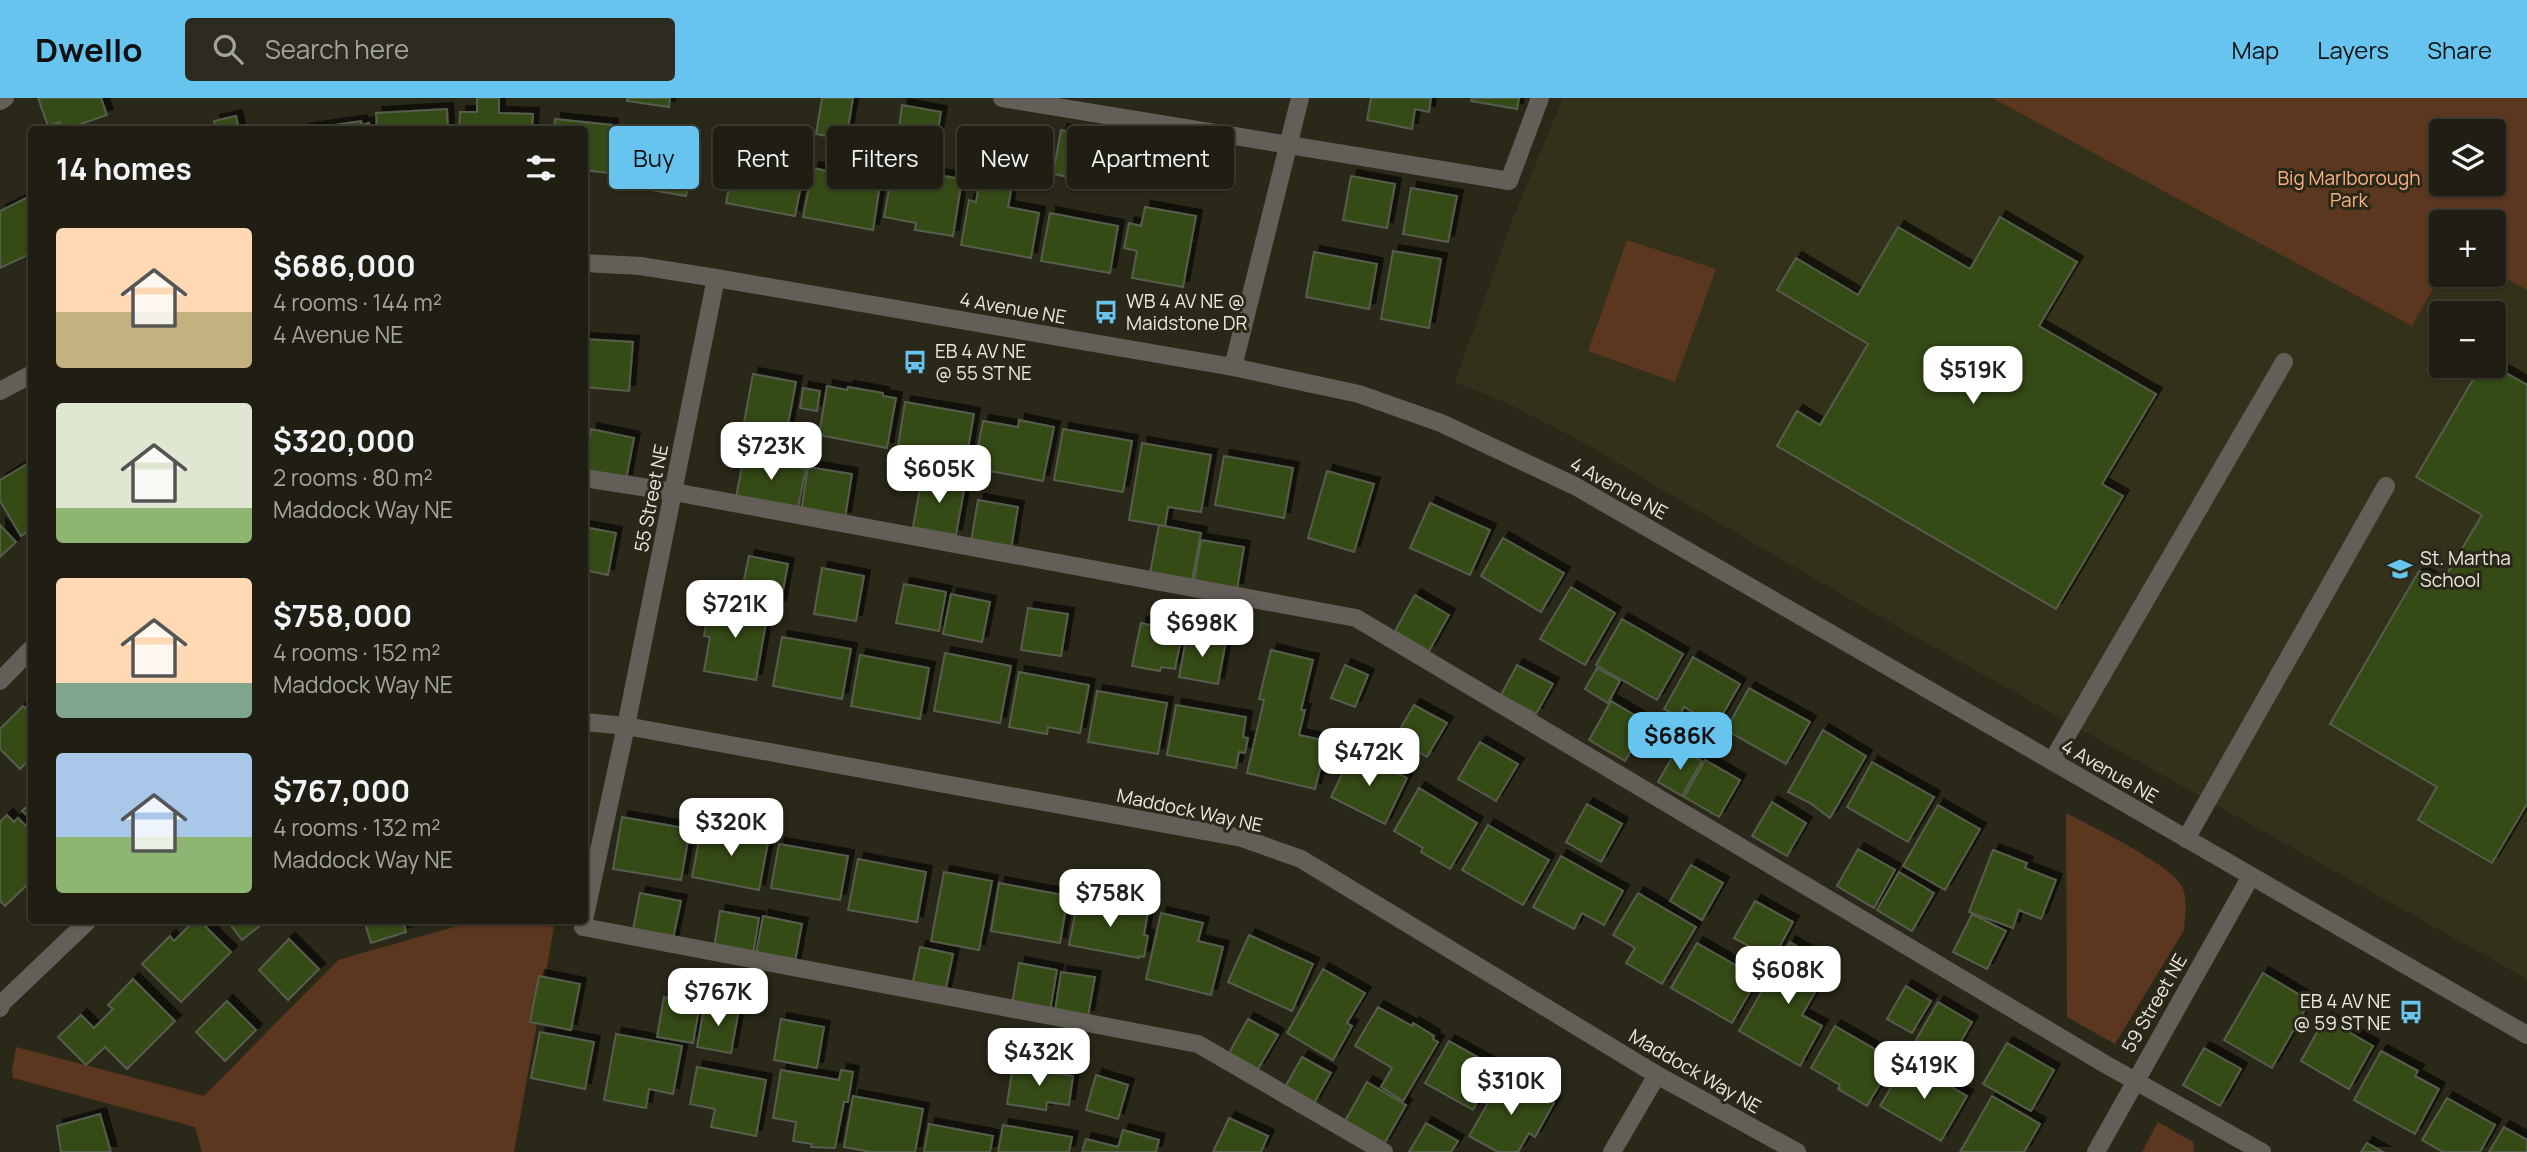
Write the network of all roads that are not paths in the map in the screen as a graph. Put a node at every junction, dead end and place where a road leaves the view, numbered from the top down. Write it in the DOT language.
graph roads {
  1 [pos="5,98"];
  2 [pos="1002,98"];
  3 [pos="1300,98"];
  4 [pos="1540,98"];
  5 [pos="0,101"];
  6 [pos="1287,144"];
  7 [pos="588,263"];
  8 [pos="716,278"];
  9 [pos="2284,362"];
  10 [pos="1233,367"];
  11 [pos="28,375"];
  12 [pos="0,391"];
  13 [pos="588,479"];
  14 [pos="2386,486"];
  15 [pos="674,492"];
  16 [pos="28,652"];
  17 [pos="0,681"];
  18 [pos="588,722"];
  19 [pos="626,726"];
  20 [pos="2052,761"];
  21 [pos="2186,839"];
  22 [pos="2251,876"];
  23 [pos="588,902"];
  24 [pos="85,924"];
  25 [pos="583,924"];
  26 [pos="0,1008"];
  27 [pos="2527,1035"];
  28 [pos="1657,1075"];
  29 [pos="2134,1081"];
  30 [pos="1384,1152"];
  31 [pos="1612,1152"];
  32 [pos="1797,1152"];
  33 [pos="2096,1152"];
  34 [pos="2262,1152"];
  1 -- 5 [label="street"];
  2 -- 6 [label="street"];
  3 -- 6 [label="street"];
  4 -- 6 [label="street"];
  6 -- 10 [label="street"];
  7 -- 8 [label="street, 4 Avenue NE"];
  8 -- 10 [label="street, 4 Avenue NE"];
  8 -- 15 [label="street, 55 Street NE"];
  9 -- 20 [label="street"];
  10 -- 20 [label="street, 4 Avenue NE"];
  11 -- 12 [label="street"];
  13 -- 15 [label="street"];
  14 -- 21 [label="street"];
  15 -- 19 [label="street, 55 Street NE"];
  15 -- 29 [label="street"];
  16 -- 17 [label="street"];
  18 -- 19 [label="street, Maddock Way NE"];
  19 -- 23 [label="street, 55 Street NE"];
  19 -- 28 [label="street, Maddock Way NE"];
  20 -- 21 [label="street, 4 Avenue NE"];
  21 -- 22 [label="street, 4 Avenue NE"];
  22 -- 27 [label="street, 4 Avenue NE"];
  22 -- 29 [label="street, 59 Street NE"];
  24 -- 26 [label="street"];
  25 -- 30 [label="street"];
  28 -- 31 [label="street"];
  28 -- 32 [label="street, Maddock Way NE"];
  29 -- 33 [label="street, 59 Street NE"];
  29 -- 34 [label="street"];
}
